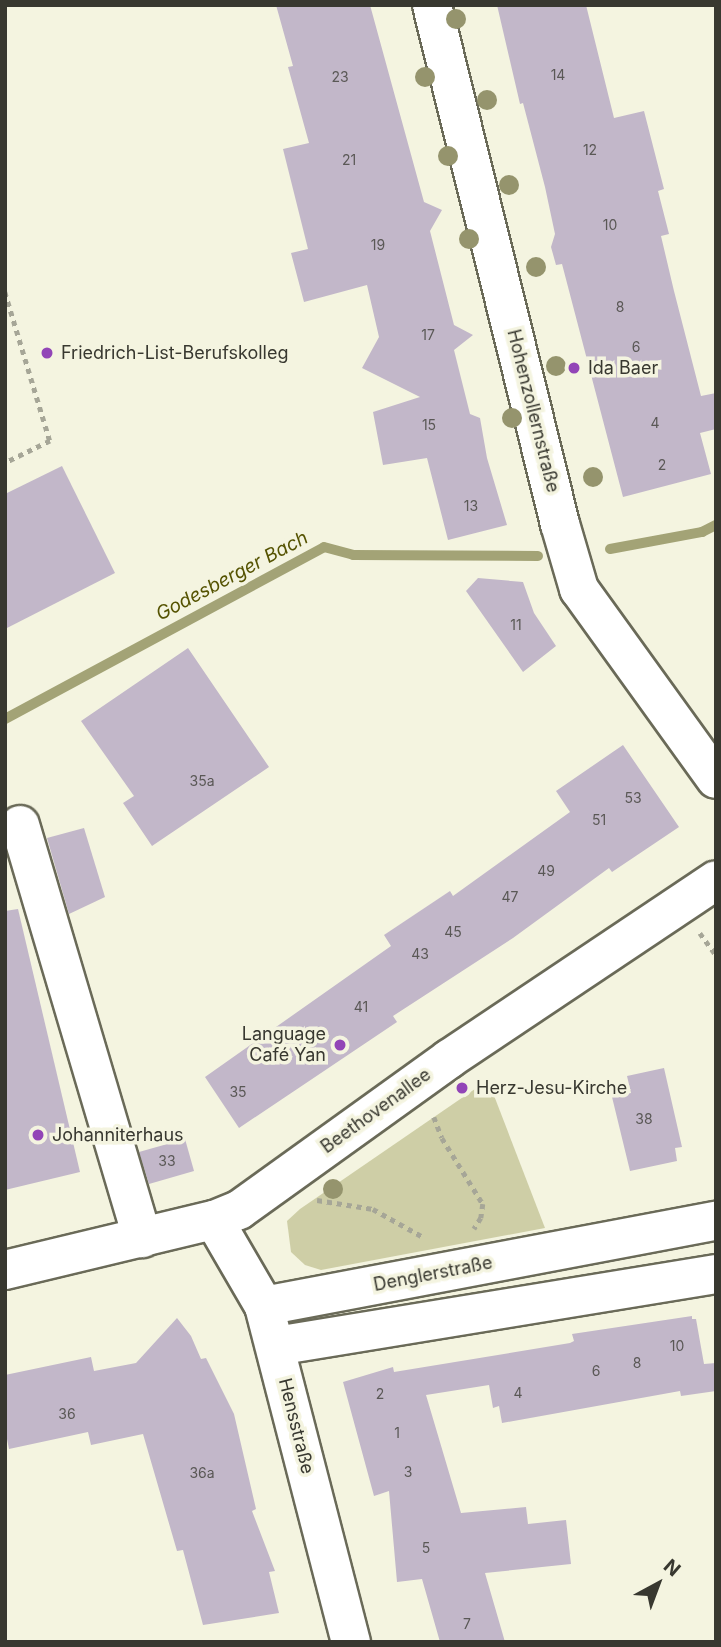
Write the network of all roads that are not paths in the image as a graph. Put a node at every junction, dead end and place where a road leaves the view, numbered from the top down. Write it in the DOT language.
graph roads {
  1 [pos="432,5"];
  2 [pos="716,779"];
  3 [pos="20,825"];
  4 [pos="716,880"];
  5 [pos="214,1220"];
  6 [pos="716,1221"];
  7 [pos="142,1238"];
  8 [pos="602,1242"];
  9 [pos="5,1270"];
  10 [pos="716,1274"];
  11 [pos="614,1293"];
  12 [pos="264,1306"];
  13 [pos="275,1346"];
  14 [pos="351,1642"];
  1 -- 2 [label="street, Hohenzollernstraße"];
  3 -- 7 [label="street"];
  4 -- 5 [label="street, Beethovenallee"];
  5 -- 7 [label="street, Beethovenallee"];
  5 -- 12 [label="street, Hensstraße"];
  6 -- 8 [label="street, Denglerstraße"];
  7 -- 9 [label="street, Beethovenallee"];
  8 -- 11 [label="street"];
  8 -- 12 [label="street, Denglerstraße"];
  10 -- 11 [label="street"];
  11 -- 13 [label="street"];
  12 -- 13 [label="street, Hensstraße"];
  13 -- 14 [label="street, Hensstraße"];
}
